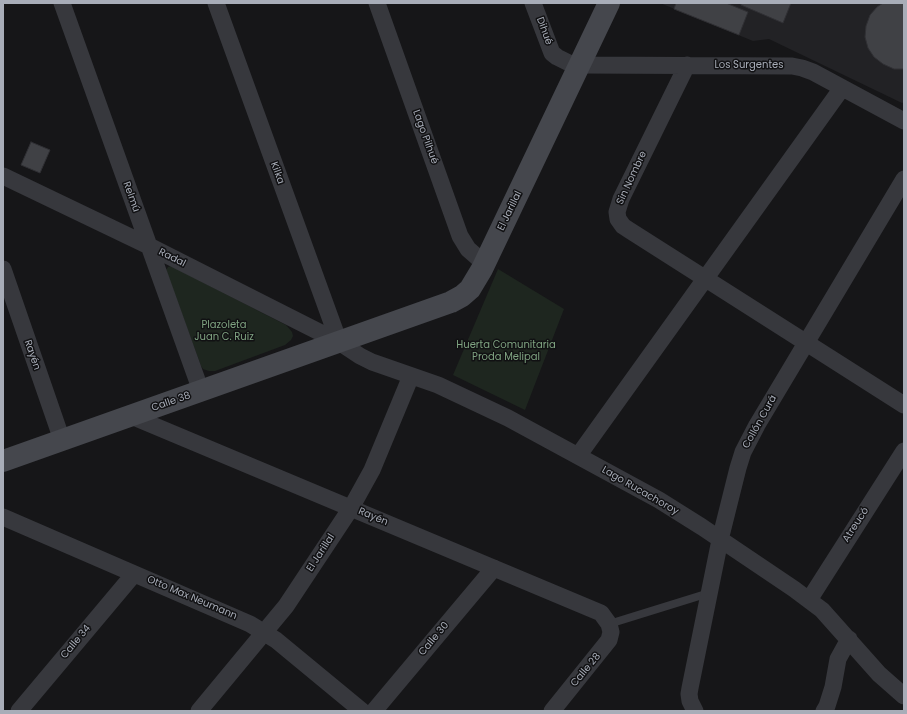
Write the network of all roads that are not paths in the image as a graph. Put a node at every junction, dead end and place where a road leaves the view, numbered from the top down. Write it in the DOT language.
graph roads {
  1 [pos="62,3"];
  2 [pos="216,3"];
  3 [pos="377,3"];
  4 [pos="533,3"];
  5 [pos="609,3"];
  6 [pos="580,65"];
  7 [pos="687,65"];
  8 [pos="842,88"];
  9 [pos="904,121"];
  10 [pos="3,176"];
  11 [pos="904,179"];
  12 [pos="149,246"];
  13 [pos="484,263"];
  14 [pos="3,269"];
  15 [pos="705,278"];
  16 [pos="339,342"];
  17 [pos="806,343"];
  18 [pos="412,376"];
  19 [pos="201,391"];
  20 [pos="904,405"];
  21 [pos="131,416"];
  22 [pos="62,440"];
  23 [pos="904,451"];
  24 [pos="578,456"];
  25 [pos="3,461"];
  26 [pos="351,508"];
  27 [pos="3,517"];
  28 [pos="720,540"];
  29 [pos="494,568"];
  30 [pos="134,574"];
  31 [pos="709,593"];
  32 [pos="809,600"];
  33 [pos="609,624"];
  34 [pos="265,632"];
  35 [pos="849,639"];
  36 [pos="904,696"];
  37 [pos="18,711"];
  38 [pos="199,711"];
  39 [pos="362,711"];
  40 [pos="374,711"];
  41 [pos="552,711"];
  42 [pos="695,711"];
  43 [pos="824,711"];
  1 -- 12 [label="street, Relmú"];
  2 -- 16 [label="street, Kilka"];
  3 -- 13 [label="street, Lago Pilhué"];
  4 -- 6 [label="street, Dihué"];
  5 -- 6 [label="street, El Jarillal"];
  6 -- 7 [label="street, Los Surgentes"];
  6 -- 13 [label="street, El Jarillal"];
  7 -- 8 [label="street, Los Surgentes"];
  7 -- 15 [label="street, Sin Nombre"];
  8 -- 9 [label="street, Los Surgentes"];
  8 -- 15 [label="street"];
  10 -- 12 [label="street, Radal"];
  11 -- 17 [label="street, Collón Curá"];
  12 -- 16 [label="street, Radal"];
  12 -- 19 [label="street, Relmú"];
  13 -- 16 [label="street, El Jarillal"];
  14 -- 22 [label="street, Rayén"];
  15 -- 17 [label="street, Sin Nombre"];
  15 -- 24 [label="street"];
  16 -- 18 [label="street, Lago Rucachoroy"];
  16 -- 19 [label="street, Calle 38"];
  17 -- 20 [label="street, Sin Nombre"];
  17 -- 28 [label="street, Collón Curá"];
  18 -- 24 [label="street, Lago Rucachoroy"];
  18 -- 26 [label="street, El Jarillal"];
  19 -- 21 [label="street, Calle 38"];
  21 -- 22 [label="street, Calle 38"];
  21 -- 26 [label="street, Rayén"];
  22 -- 25 [label="street, Calle 38"];
  23 -- 32 [label="street, Atreucó"];
  24 -- 28 [label="street, Lago Rucachoroy"];
  26 -- 29 [label="street, Rayén"];
  26 -- 34 [label="street, El Jarillal"];
  27 -- 30 [label="street, Otto Max Neumann"];
  28 -- 31 [label="street, Collón Curá"];
  28 -- 32 [label="street, Lago Rucachoroy"];
  29 -- 33 [label="street, Rayén"];
  29 -- 40 [label="street, Calle 30"];
  30 -- 34 [label="street, Otto Max Neumann"];
  30 -- 37 [label="street, Calle 34"];
  31 -- 33 [label="lane"];
  31 -- 42 [label="street, Collón Curá"];
  32 -- 35 [label="street, Lago Rucachoroy"];
  33 -- 41 [label="street, Calle 28"];
  34 -- 38 [label="street, El Jarillal"];
  34 -- 39 [label="street, Otto Max Neumann"];
  35 -- 36 [label="street, Lago Rucachoroy"];
  35 -- 43 [label="street"];
}
